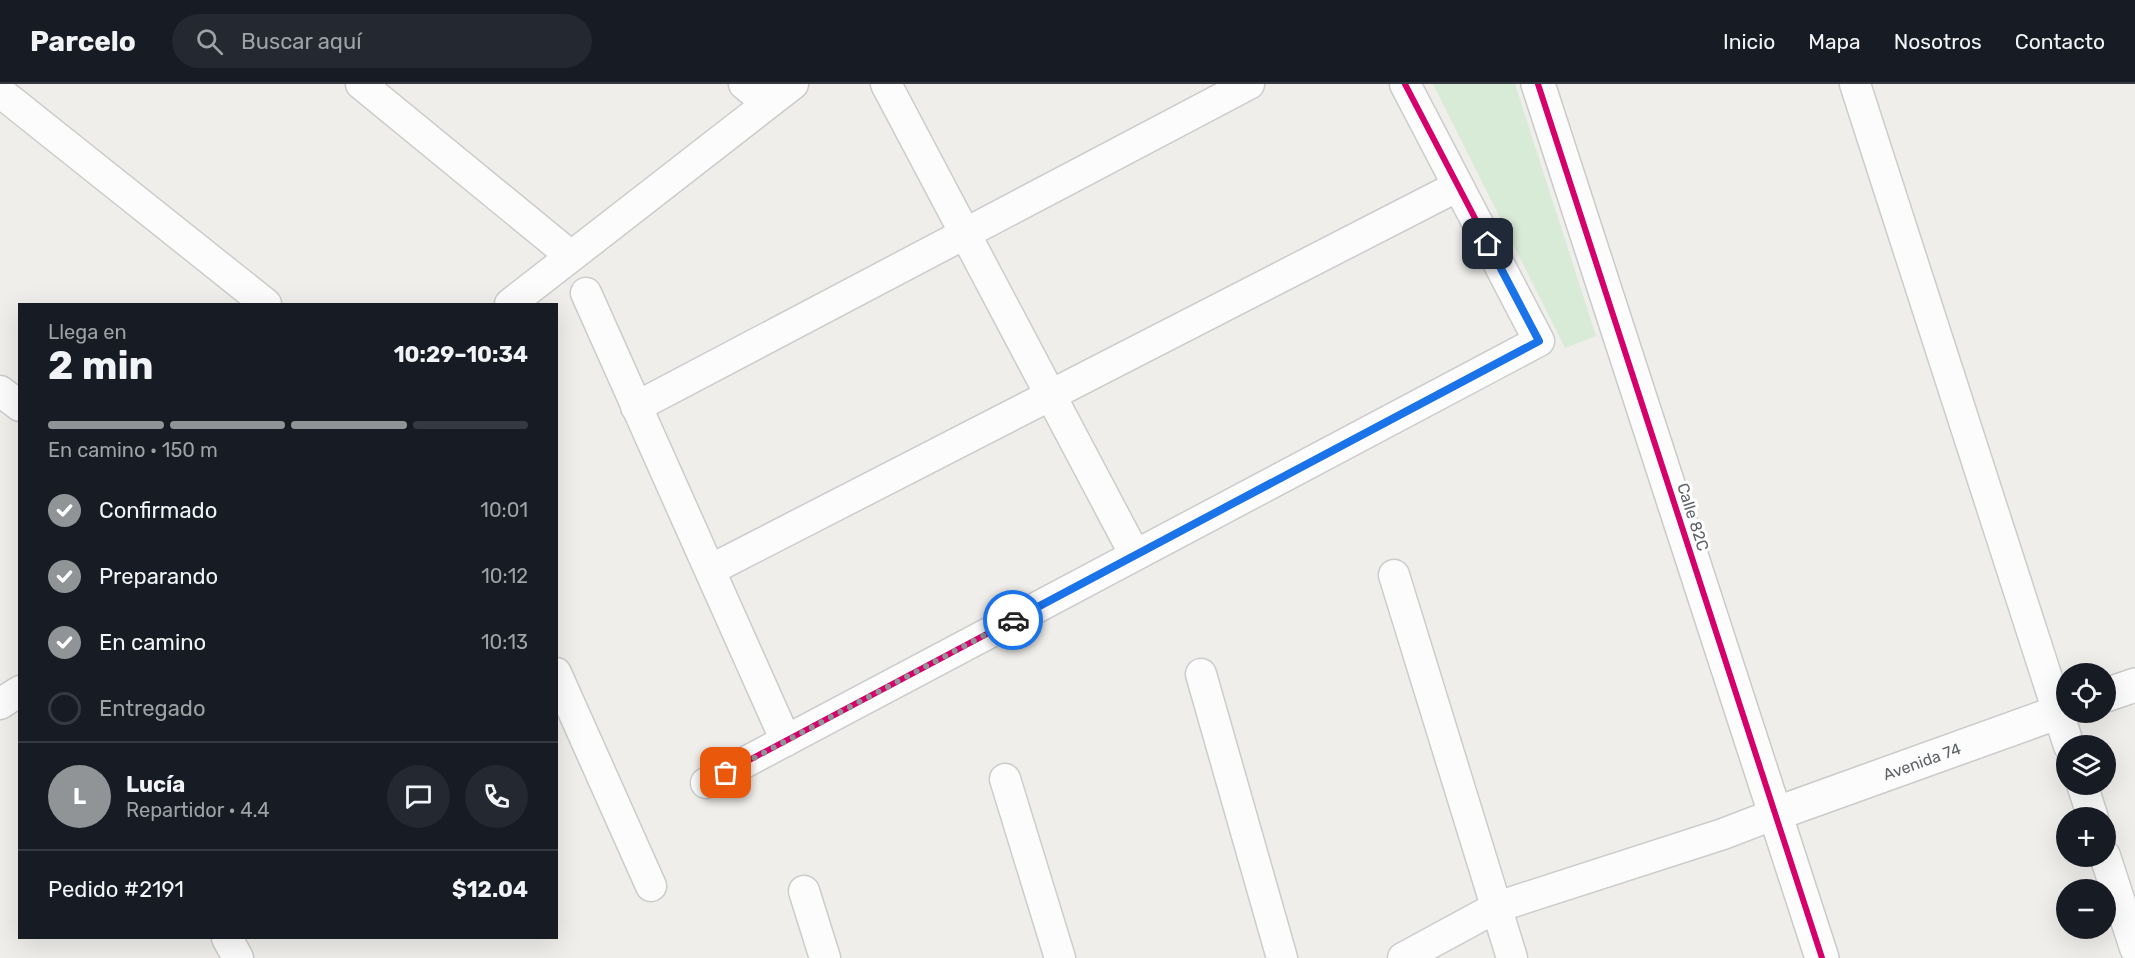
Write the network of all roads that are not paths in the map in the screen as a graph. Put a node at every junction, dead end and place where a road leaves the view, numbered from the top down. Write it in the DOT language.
graph roads {
  1 [pos="362,84"];
  2 [pos="744,84"];
  3 [pos="793,84"];
  4 [pos="886,84"];
  5 [pos="1249,84"];
  6 [pos="1405,84"];
  7 [pos="1538,84"];
  8 [pos="1855,84"];
  9 [pos="0,92"];
  10 [pos="767,103"];
  11 [pos="1458,186"];
  12 [pos="966,233"];
  13 [pos="571,256"];
  14 [pos="586,293"];
  15 [pos="265,303"];
  16 [pos="511,303"];
  17 [pos="0,391"];
  18 [pos="1051,396"];
  19 [pos="18,404"];
  20 [pos="636,406"];
  21 [pos="1135,555"];
  22 [pos="710,570"];
  23 [pos="1394,575"];
  24 [pos="1201,674"];
  25 [pos="558,677"];
  26 [pos="2135,686"];
  27 [pos="2056,689"];
  28 [pos="18,692"];
  29 [pos="2116,692"];
  30 [pos="0,704"];
  31 [pos="2056,713"];
  32 [pos="786,741"];
  33 [pos="1005,779"];
  34 [pos="706,783"];
  35 [pos="1775,814"];
  36 [pos="2109,867"];
  37 [pos="651,886"];
  38 [pos="804,891"];
  39 [pos="1497,906"];
  40 [pos="228,939"];
  41 [pos="2135,948"];
  42 [pos="238,958"];
  43 [pos="825,958"];
  44 [pos="1060,958"];
  45 [pos="1282,958"];
  46 [pos="1403,958"];
  47 [pos="1512,958"];
  48 [pos="1822,958"];
  1 -- 13 [label="street"];
  2 -- 10 [label="street"];
  3 -- 10 [label="street"];
  4 -- 12 [label="street"];
  5 -- 12 [label="street"];
  6 -- 11 [label="street"];
  7 -- 35 [label="street, Calle 82C"];
  8 -- 27 [label="street"];
  9 -- 15 [label="street"];
  10 -- 13 [label="street"];
  11 -- 18 [label="street"];
  11 -- 21 [label="street"];
  12 -- 18 [label="street"];
  12 -- 20 [label="street"];
  13 -- 16 [label="street"];
  14 -- 20 [label="street"];
  17 -- 19 [label="street"];
  18 -- 21 [label="street"];
  18 -- 22 [label="street"];
  20 -- 22 [label="street"];
  21 -- 32 [label="street"];
  22 -- 32 [label="street"];
  23 -- 39 [label="street"];
  24 -- 45 [label="street"];
  25 -- 37 [label="street"];
  26 -- 29 [label="street"];
  28 -- 30 [label="street"];
  31 -- 35 [label="street, Avenida 74"];
  32 -- 34 [label="street"];
  33 -- 44 [label="street"];
  35 -- 39 [label="street"];
  35 -- 48 [label="street, Calle 82C"];
  36 -- 41 [label="street"];
  38 -- 43 [label="street"];
  39 -- 46 [label="street"];
  39 -- 47 [label="street"];
  40 -- 42 [label="street"];
}
